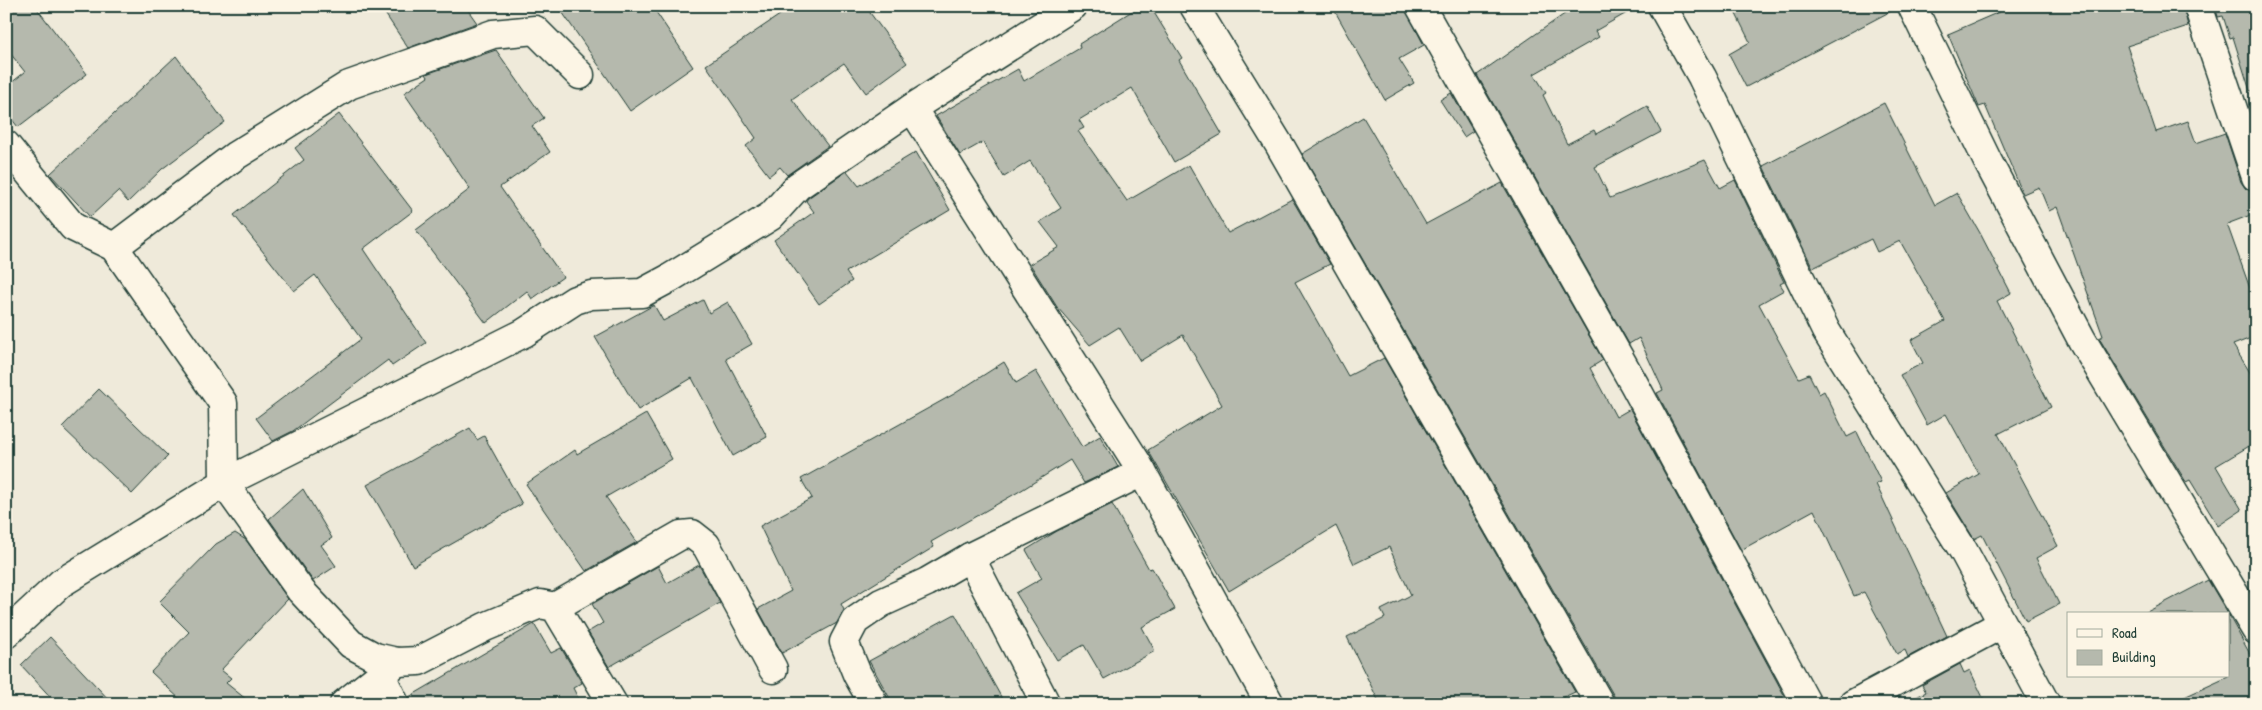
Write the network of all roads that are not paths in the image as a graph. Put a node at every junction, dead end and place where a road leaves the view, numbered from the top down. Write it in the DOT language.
graph roads {
  1 [pos="1073,6"];
  2 [pos="1194,6"];
  3 [pos="1420,6"];
  4 [pos="1662,6"];
  5 [pos="2198,6"];
  6 [pos="1918,8"];
  7 [pos="580,75"];
  8 [pos="912,108"];
  9 [pos="6,145"];
  10 [pos="2256,177"];
  11 [pos="114,248"];
  12 [pos="1142,472"];
  13 [pos="224,483"];
  14 [pos="970,558"];
  15 [pos="555,607"];
  16 [pos="2002,624"];
  17 [pos="2256,630"];
  18 [pos="6,634"];
  19 [pos="388,669"];
  20 [pos="773,669"];
  21 [pos="344,704"];
  22 [pos="395,704"];
  23 [pos="613,704"];
  24 [pos="874,704"];
  25 [pos="1046,704"];
  26 [pos="1270,704"];
  27 [pos="1600,704"];
  28 [pos="1807,704"];
  29 [pos="1853,704"];
  30 [pos="2046,704"];
  1 -- 8 [label="street"];
  2 -- 27 [label="street"];
  3 -- 28 [label="street"];
  4 -- 16 [label="street"];
  5 -- 10 [label="street"];
  6 -- 17 [label="street"];
  7 -- 11 [label="street"];
  8 -- 12 [label="street"];
  8 -- 13 [label="street"];
  9 -- 11 [label="street"];
  11 -- 13 [label="street"];
  12 -- 14 [label="street"];
  12 -- 26 [label="street"];
  13 -- 18 [label="street"];
  13 -- 19 [label="street"];
  14 -- 24 [label="street"];
  14 -- 25 [label="street"];
  15 -- 19 [label="street"];
  15 -- 20 [label="street"];
  15 -- 23 [label="street"];
  16 -- 29 [label="street"];
  16 -- 30 [label="street"];
  19 -- 21 [label="street"];
  19 -- 22 [label="street"];
}
